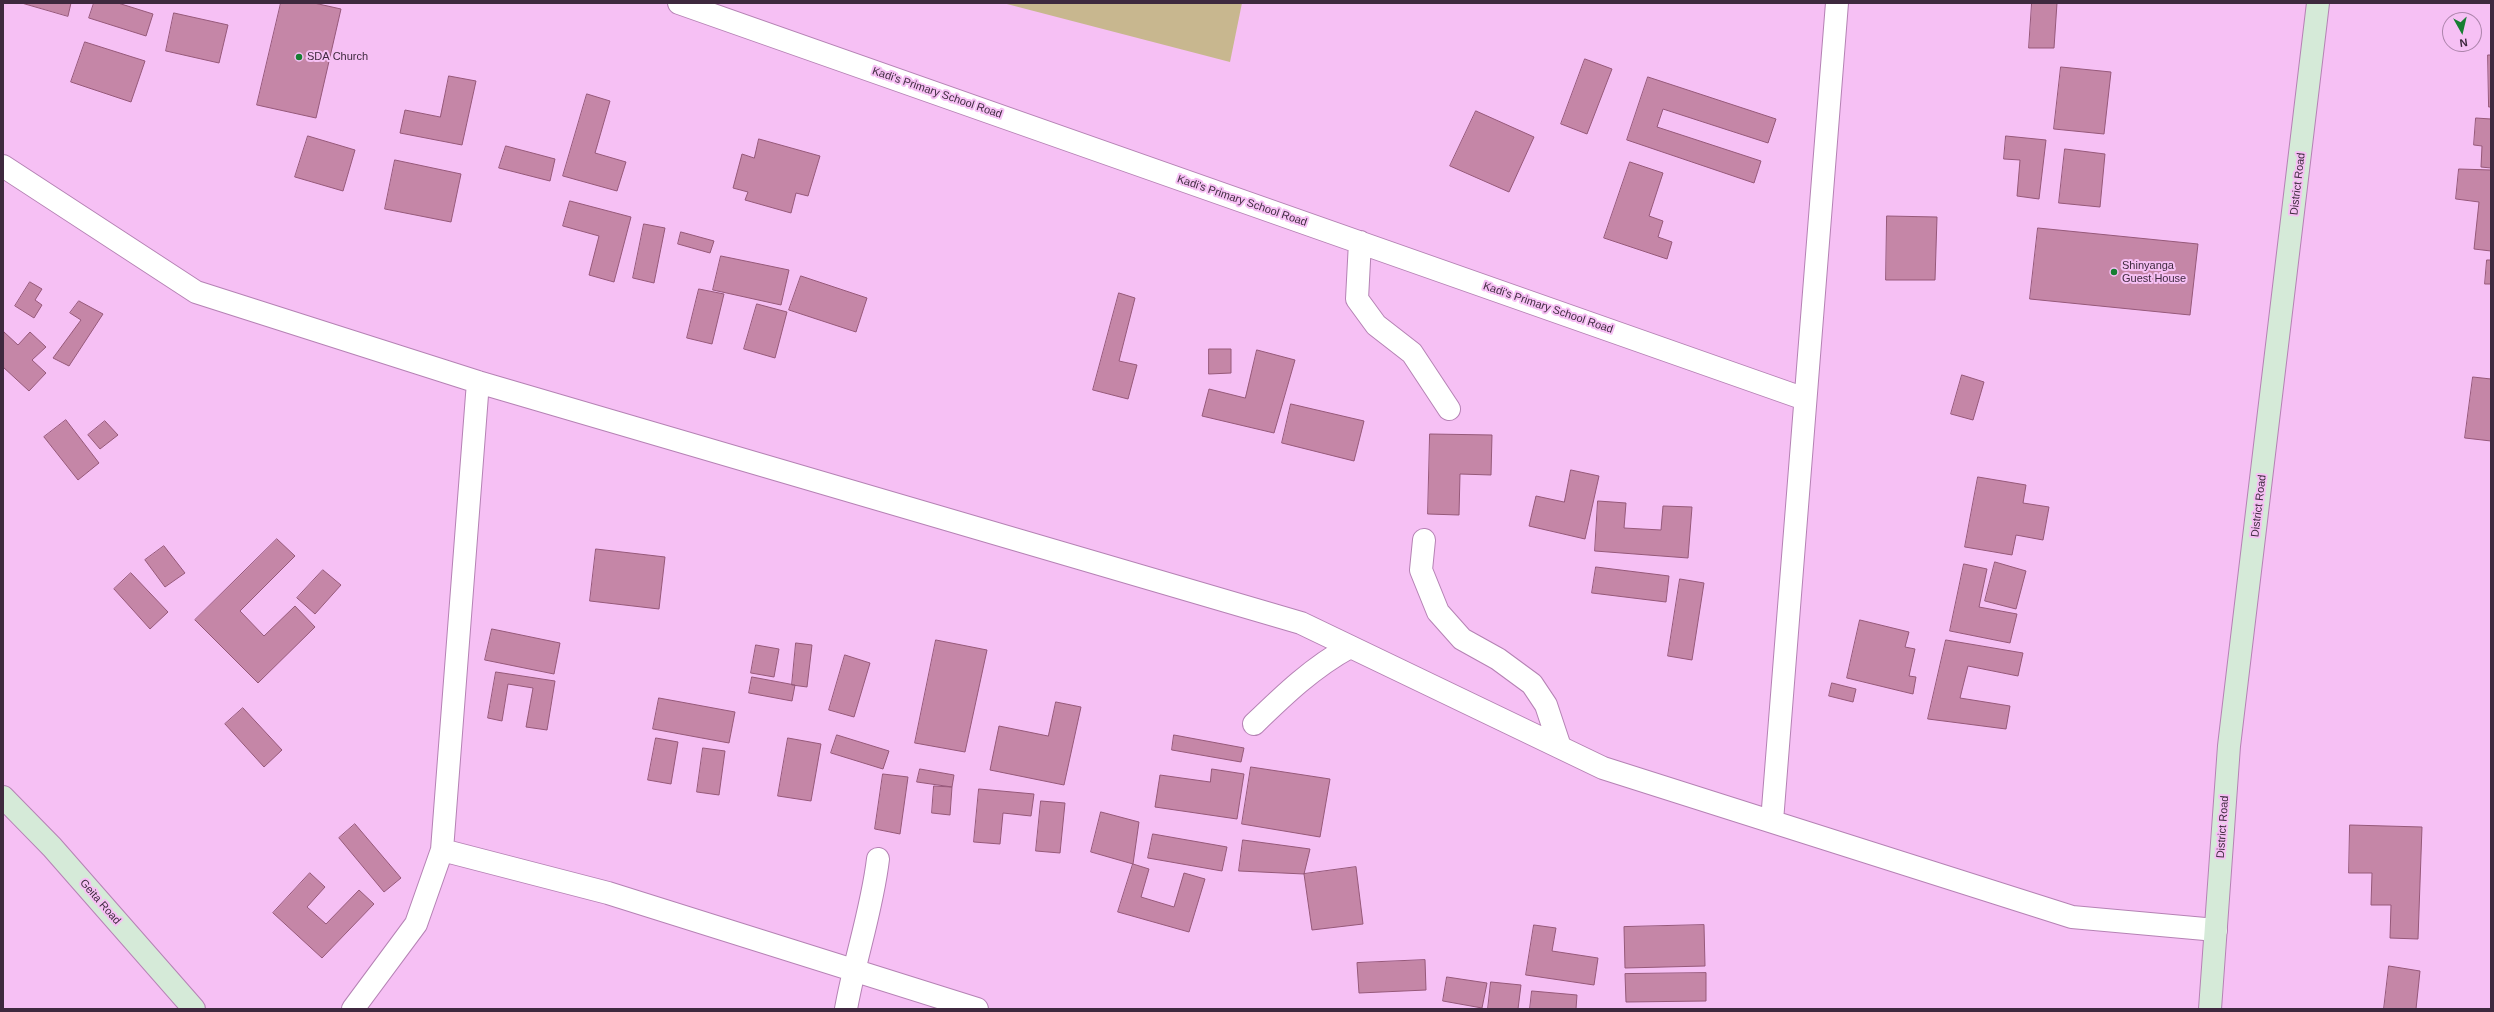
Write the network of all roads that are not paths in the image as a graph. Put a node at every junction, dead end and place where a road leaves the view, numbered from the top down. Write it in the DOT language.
graph roads {
  1 [pos="679,3"];
  2 [pos="1837,3"];
  3 [pos="2318,3"];
  4 [pos="3,166"];
  5 [pos="1360,242"];
  6 [pos="478,382"];
  7 [pos="1805,399"];
  8 [pos="1449,409"];
  9 [pos="1424,540"];
  10 [pos="1350,647"];
  11 [pos="1254,724"];
  12 [pos="1560,747"];
  13 [pos="3,797"];
  14 [pos="1772,821"];
  15 [pos="442,850"];
  16 [pos="878,859"];
  17 [pos="2216,930"];
  18 [pos="853,970"];
  19 [pos="194,1009"];
  20 [pos="353,1009"];
  21 [pos="846,1009"];
  22 [pos="976,1009"];
  23 [pos="2210,1009"];
  1 -- 5 [label="street, Kadi's Primary School Road"];
  2 -- 7 [label="street"];
  3 -- 17 [label="street, District Road"];
  4 -- 6 [label="street"];
  5 -- 7 [label="street, Kadi's Primary School Road"];
  5 -- 8 [label="street"];
  6 -- 10 [label="street"];
  6 -- 15 [label="street"];
  7 -- 14 [label="street"];
  9 -- 12 [label="street"];
  10 -- 11 [label="street"];
  10 -- 12 [label="street"];
  12 -- 14 [label="street"];
  13 -- 19 [label="street, Geita Road"];
  14 -- 17 [label="street"];
  15 -- 18 [label="street"];
  15 -- 20 [label="street"];
  16 -- 18 [label="street"];
  17 -- 23 [label="street, District Road"];
  18 -- 21 [label="street"];
  18 -- 22 [label="street"];
}
